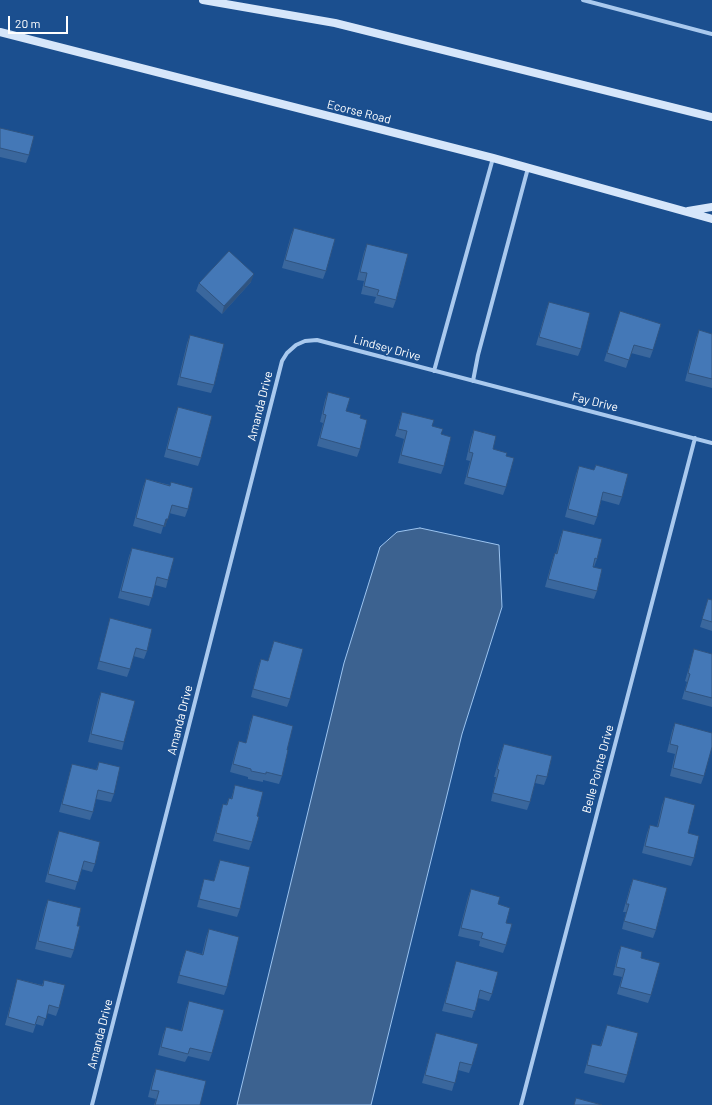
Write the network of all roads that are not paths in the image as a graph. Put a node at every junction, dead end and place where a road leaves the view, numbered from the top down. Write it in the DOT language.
graph roads {
  1 [pos="203,0"];
  2 [pos="583,0"];
  3 [pos="0,32"];
  4 [pos="712,34"];
  5 [pos="712,117"];
  6 [pos="493,158"];
  7 [pos="528,168"];
  8 [pos="712,207"];
  9 [pos="684,211"];
  10 [pos="712,219"];
  11 [pos="296,345"];
  12 [pos="434,371"];
  13 [pos="473,381"];
  14 [pos="695,438"];
  15 [pos="712,443"];
  16 [pos="92,1105"];
  17 [pos="521,1105"];
  1 -- 5 [label="main road"];
  2 -- 4 [label="street"];
  3 -- 6 [label="main road, Ecorse Road"];
  6 -- 7 [label="main road, Ecorse Road"];
  6 -- 12 [label="street"];
  7 -- 9 [label="main road, Ecorse Road"];
  7 -- 13 [label="street"];
  8 -- 9 [label="main road"];
  9 -- 10 [label="main road, Ecorse Road"];
  11 -- 12 [label="street, Lindsey Drive"];
  11 -- 16 [label="street, Amanda Drive"];
  12 -- 13 [label="street, Lindsey Drive"];
  13 -- 14 [label="street, Fay Drive"];
  14 -- 15 [label="street, Fay Drive"];
  14 -- 17 [label="street, Belle Pointe Drive"];
}
